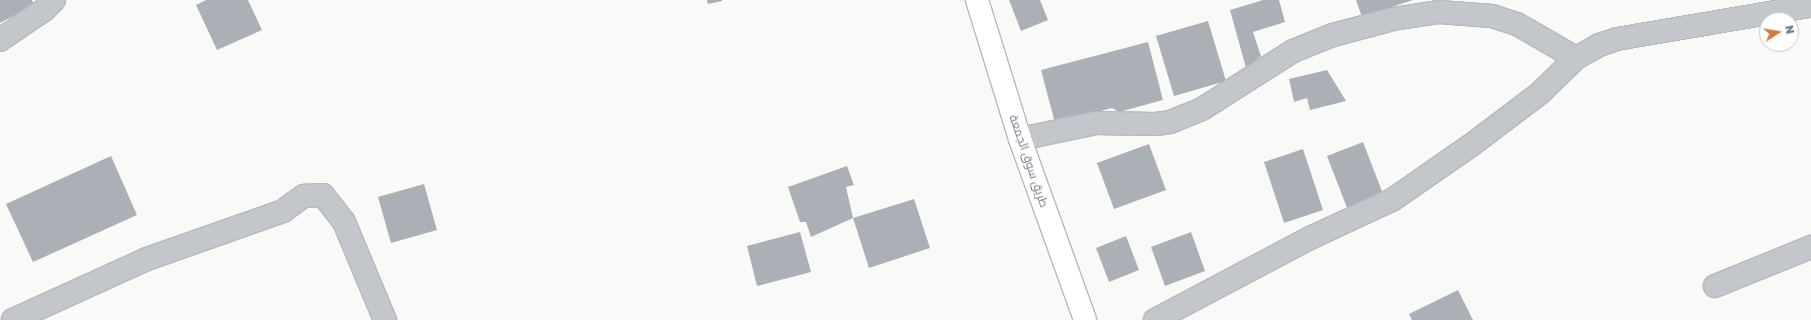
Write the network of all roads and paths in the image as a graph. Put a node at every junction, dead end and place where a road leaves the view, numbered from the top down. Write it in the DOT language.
graph roads {
  1 [pos="54,0"];
  2 [pos="977,0"];
  3 [pos="1811,6"];
  4 [pos="0,40"];
  5 [pos="1576,58"];
  6 [pos="1020,139"];
  7 [pos="1811,247"];
  8 [pos="1715,286"];
  9 [pos="13,320"];
  10 [pos="385,320"];
  11 [pos="1085,320"];
  12 [pos="1155,320"];
  1 -- 4 [label="street"];
  2 -- 6 [label="main road, طريق سوق الجمعة"];
  3 -- 5 [label="street"];
  5 -- 6 [label="street"];
  5 -- 12 [label="street"];
  6 -- 11 [label="main road, طريق سوق الجمعة"];
  7 -- 8 [label="street"];
  9 -- 10 [label="street"];
}
